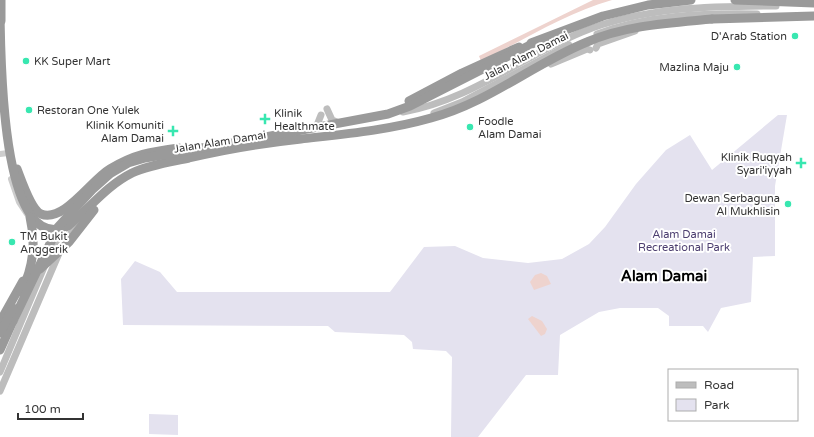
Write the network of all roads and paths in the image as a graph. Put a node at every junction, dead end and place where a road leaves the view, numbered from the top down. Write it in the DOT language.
graph roads {
  1 [pos="2,0"];
  2 [pos="691,0"];
  3 [pos="735,0"];
  4 [pos="814,4"];
  5 [pos="0,15"];
  6 [pos="814,15"];
  7 [pos="652,20"];
  8 [pos="538,41"];
  9 [pos="524,68"];
  10 [pos="327,109"];
  11 [pos="321,115"];
  12 [pos="343,125"];
  13 [pos="305,131"];
  14 [pos="212,152"];
  15 [pos="8,153"];
  16 [pos="0,154"];
  17 [pos="20,179"];
  18 [pos="28,216"];
  19 [pos="48,230"];
  20 [pos="58,236"];
  21 [pos="66,241"];
  22 [pos="52,250"];
  23 [pos="23,288"];
  24 [pos="7,309"];
  25 [pos="0,316"];
  26 [pos="0,322"];
  27 [pos="0,333"];
  28 [pos="0,350"];
  29 [pos="0,372"];
  30 [pos="0,390"];
  1 -- 15 [label="street"];
  1 -- 17 [label="highway, bridge"];
  2 -- 8 [label="highway"];
  3 -- 4 [label="highway"];
  4 -- 12 [label="main road, Jalan Alam Damai"];
  5 -- 18 [label="highway, bridge"];
  6 -- 7 [label="main road, Jalan Alam Damai"];
  6 -- 14 [label="highway, bridge"];
  7 -- 9 [label="main road, Jalan Alam Damai"];
  7 -- 9 [label="main road"];
  8 -- 17 [label="highway, bridge"];
  8 -- 28 [label="highway, bridge"];
  9 -- 21 [label="main road, Jalan Alam Damai"];
  10 -- 12 [label="main road"];
  11 -- 13 [label="main road"];
  12 -- 13 [label="main road, Jalan Alam Damai"];
  13 -- 20 [label="main road, Jalan Alam Damai"];
  14 -- 18 [label="highway, bridge"];
  14 -- 23 [label="highway, bridge"];
  15 -- 16 [label="street"];
  15 -- 19 [label="street"];
  17 -- 23 [label="highway, bridge"];
  18 -- 24 [label="highway, bridge"];
  19 -- 20 [label="street"];
  19 -- 22 [label="main road"];
  20 -- 21 [label="street"];
  20 -- 22 [label="main road, Jalan Alam Damai"];
  21 -- 30 [label="main road, Jalan Alam Damai"];
  22 -- 29 [label="main road, Jalan Alam Damai"];
  23 -- 27 [label="highway, bridge"];
  24 -- 25 [label="highway"];
  24 -- 26 [label="highway"];
}
